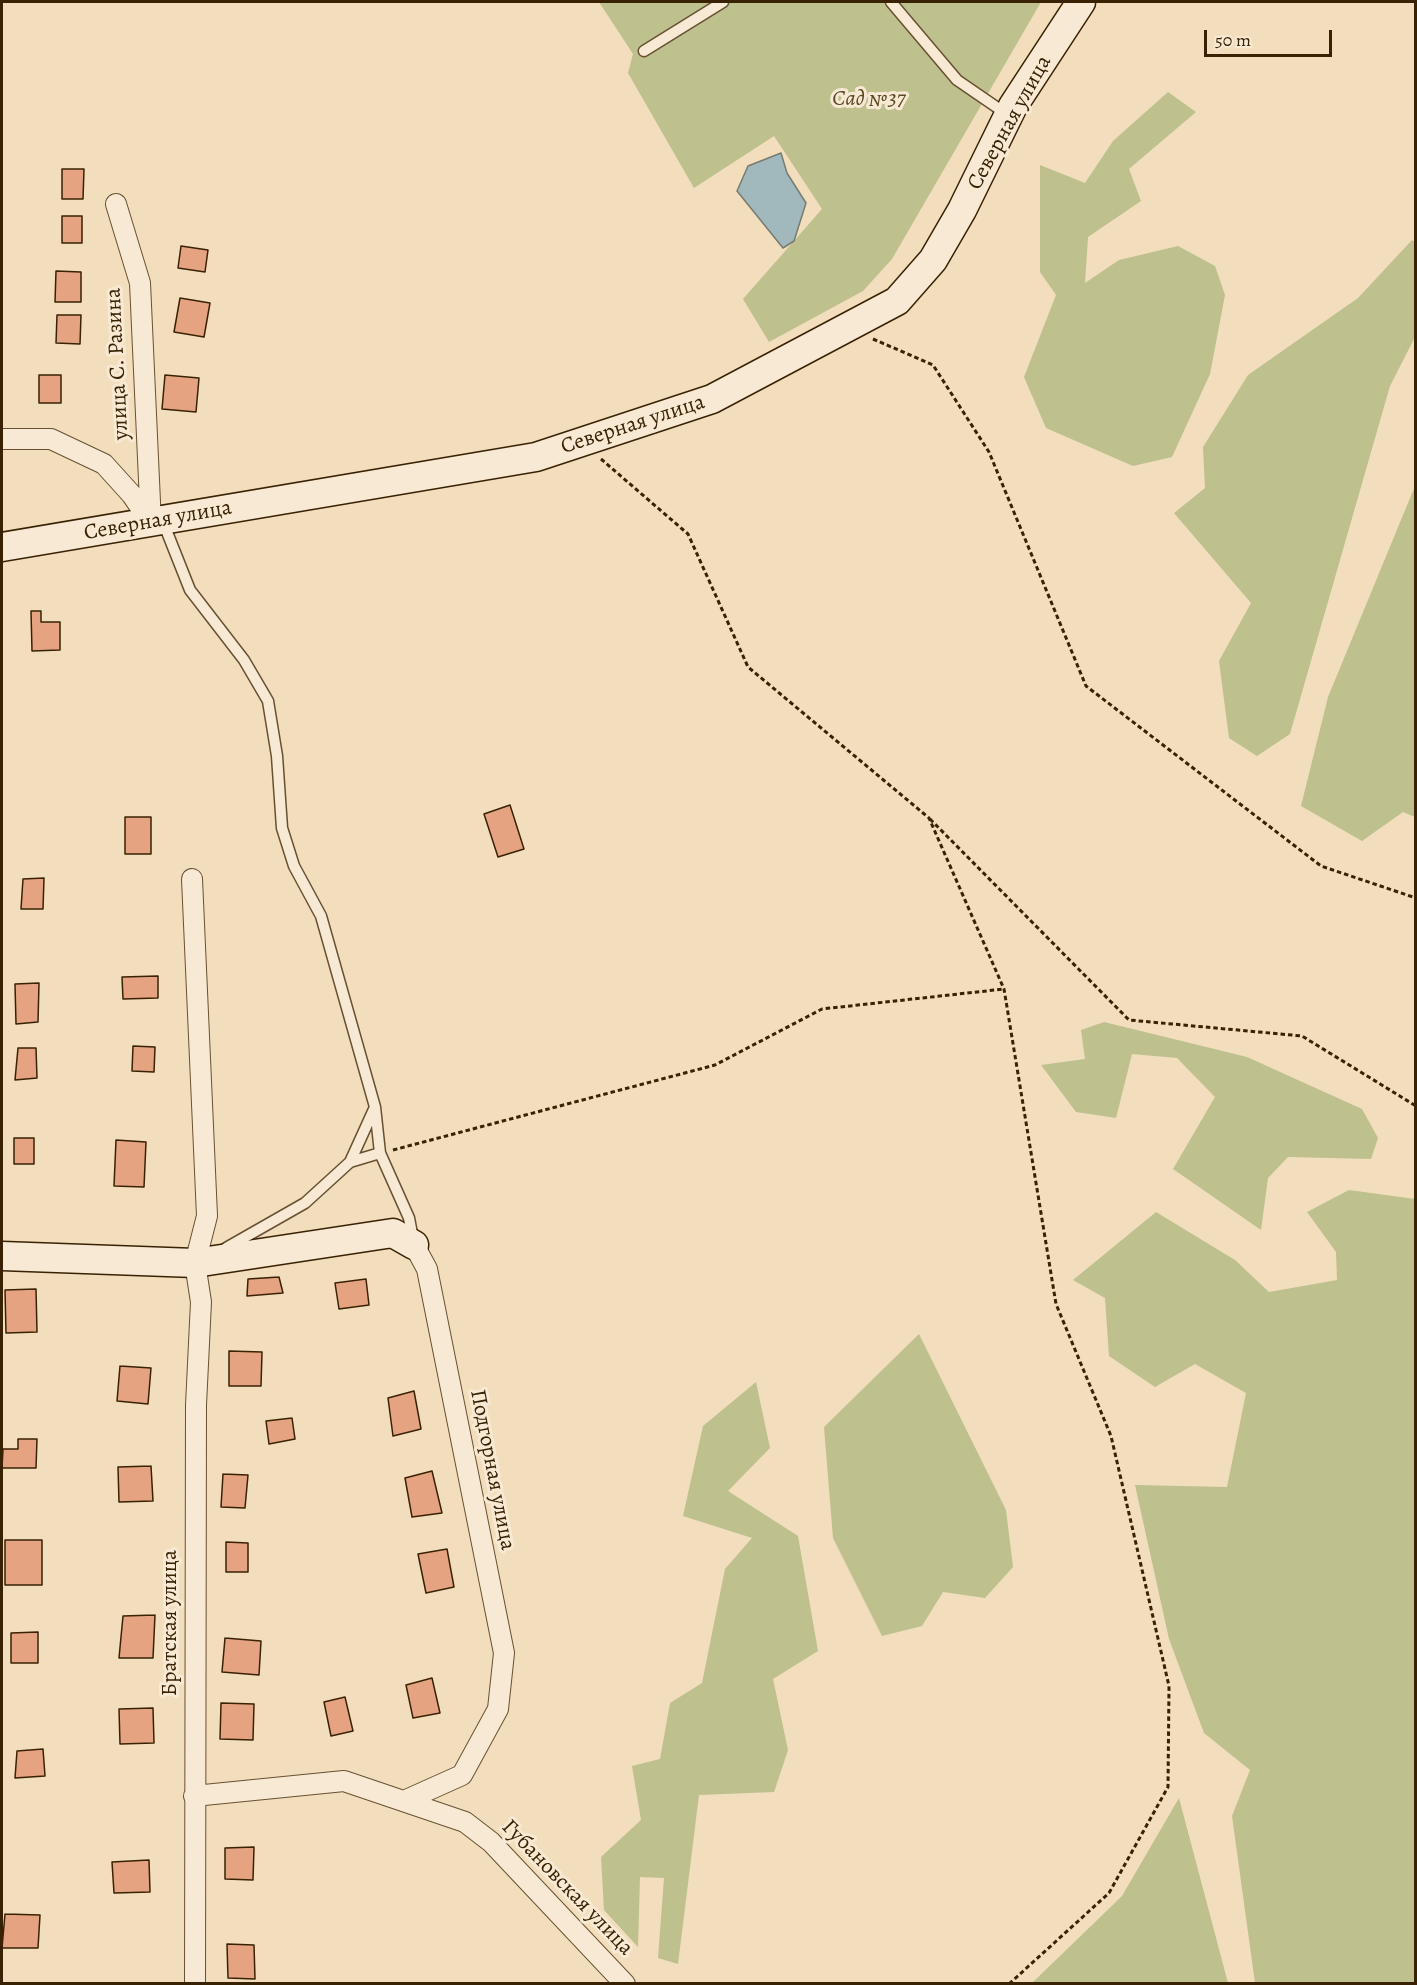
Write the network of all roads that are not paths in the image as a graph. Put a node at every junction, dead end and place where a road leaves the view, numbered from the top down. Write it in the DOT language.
graph roads {
  1 [pos="723,2"];
  2 [pos="891,2"];
  3 [pos="1081,2"];
  4 [pos="644,51"];
  5 [pos="1009,115"];
  6 [pos="116,204"];
  7 [pos="2,439"];
  8 [pos="157,523"];
  9 [pos="2,547"];
  10 [pos="192,879"];
  11 [pos="375,1107"];
  12 [pos="380,1154"];
  13 [pos="350,1162"];
  14 [pos="414,1245"];
  15 [pos="2,1256"];
  16 [pos="195,1263"];
  17 [pos="194,1796"];
  18 [pos="404,1801"];
  19 [pos="195,1983"];
  20 [pos="626,1983"];
  1 -- 4 [label="lane"];
  2 -- 5 [label="lane"];
  3 -- 5 [label="street, Северная улица"];
  5 -- 8 [label="street, Северная улица"];
  6 -- 8 [label="street, улица С. Разина"];
  7 -- 8 [label="street"];
  8 -- 9 [label="street, Северная улица"];
  8 -- 11 [label="lane"];
  10 -- 16 [label="street"];
  11 -- 12 [label="lane"];
  11 -- 13 [label="lane"];
  12 -- 13 [label="lane"];
  12 -- 14 [label="lane"];
  13 -- 16 [label="lane"];
  14 -- 16 [label="street"];
  14 -- 18 [label="street, Подгорная улица"];
  15 -- 16 [label="street"];
  16 -- 17 [label="street, Братская улица"];
  17 -- 18 [label="street, Губановская улица"];
  17 -- 19 [label="street, Братская улица"];
  18 -- 20 [label="street, Губановская улица"];
}
